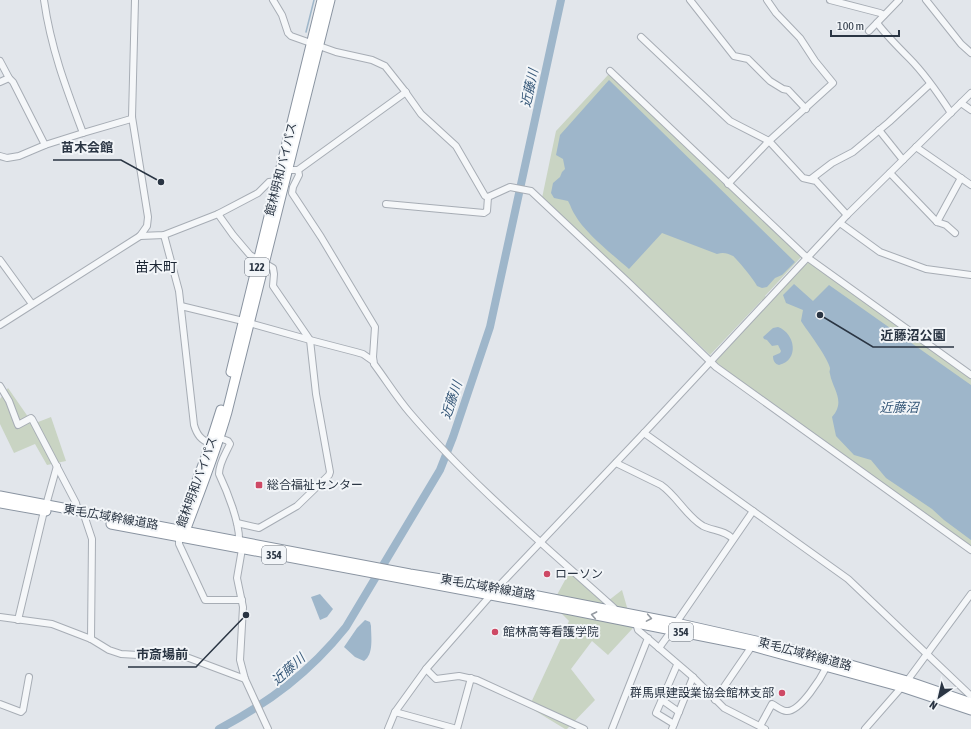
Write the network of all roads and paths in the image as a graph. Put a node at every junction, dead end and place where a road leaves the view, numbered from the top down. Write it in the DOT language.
graph roads {
  1 [pos="44,0"];
  2 [pos="135,0"];
  3 [pos="273,0"];
  4 [pos="322,0"];
  5 [pos="330,0"];
  6 [pos="690,0"];
  7 [pos="767,0"];
  8 [pos="830,0"];
  9 [pos="899,0"];
  10 [pos="926,0"];
  11 [pos="884,15"];
  12 [pos="877,23"];
  13 [pos="869,31"];
  14 [pos="641,37"];
  15 [pos="315,45"];
  16 [pos="971,52"];
  17 [pos="0,61"];
  18 [pos="610,71"];
  19 [pos="9,78"];
  20 [pos="0,82"];
  21 [pos="930,84"];
  22 [pos="406,92"];
  23 [pos="971,93"];
  24 [pos="961,103"];
  25 [pos="806,109"];
  26 [pos="971,110"];
  27 [pos="951,113"];
  28 [pos="132,117"];
  29 [pos="879,130"];
  30 [pos="83,133"];
  31 [pos="769,141"];
  32 [pos="45,145"];
  33 [pos="916,147"];
  34 [pos="0,156"];
  35 [pos="903,160"];
  36 [pos="287,170"];
  37 [pos="298,170"];
  38 [pos="890,173"];
  39 [pos="961,178"];
  40 [pos="811,179"];
  41 [pos="278,181"];
  42 [pos="728,184"];
  43 [pos="971,185"];
  44 [pos="488,197"];
  45 [pos="386,204"];
  46 [pos="218,214"];
  47 [pos="847,215"];
  48 [pos="937,222"];
  49 [pos="148,223"];
  50 [pos="840,223"];
  51 [pos="955,233"];
  52 [pos="151,235"];
  53 [pos="164,235"];
  54 [pos="140,236"];
  55 [pos="808,258"];
  56 [pos="0,260"];
  57 [pos="262,262"];
  58 [pos="971,275"];
  59 [pos="32,304"];
  60 [pos="181,306"];
  61 [pos="246,322"];
  62 [pos="0,325"];
  63 [pos="310,340"];
  64 [pos="373,361"];
  65 [pos="711,361"];
  66 [pos="971,376"];
  67 [pos="0,386"];
  68 [pos="644,433"];
  69 [pos="220,438"];
  70 [pos="211,444"];
  71 [pos="616,462"];
  72 [pos="57,466"];
  73 [pos="0,496"];
  74 [pos="0,503"];
  75 [pos="45,508"];
  76 [pos="753,511"];
  77 [pos="81,515"];
  78 [pos="237,523"];
  79 [pos="181,532"];
  80 [pos="733,539"];
  81 [pos="541,542"];
  82 [pos="240,545"];
  83 [pos="971,550"];
  84 [pos="388,573"];
  85 [pos="497,588"];
  86 [pos="971,594"];
  87 [pos="491,596"];
  88 [pos="242,600"];
  89 [pos="615,612"];
  90 [pos="0,616"];
  91 [pos="18,620"];
  92 [pos="636,623"];
  93 [pos="674,627"];
  94 [pos="648,638"];
  95 [pos="91,639"];
  96 [pos="752,646"];
  97 [pos="659,648"];
  98 [pos="928,655"];
  99 [pos="677,665"];
  100 [pos="826,666"];
  101 [pos="426,669"];
  102 [pos="29,677"];
  103 [pos="693,677"];
  104 [pos="471,678"];
  105 [pos="245,679"];
  106 [pos="904,684"];
  107 [pos="971,696"];
  108 [pos="662,700"];
  109 [pos="715,700"];
  110 [pos="971,703"];
  111 [pos="0,704"];
  112 [pos="971,710"];
  113 [pos="395,712"];
  114 [pos="679,712"];
  115 [pos="673,726"];
  116 [pos="581,728"];
  117 [pos="762,728"];
  118 [pos="268,729"];
  119 [pos="388,729"];
  120 [pos="457,729"];
  121 [pos="612,729"];
  122 [pos="865,729"];
  1 -- 30 [label="street"];
  2 -- 28 [label="street"];
  3 -- 15 [label="street"];
  4 -- 15 [label="highway, 館林明和バイパス / 122"];
  5 -- 15 [label="highway, 館林明和バイパス / 122"];
  6 -- 25 [label="street"];
  7 -- 25 [label="street"];
  8 -- 11 [label="street"];
  9 -- 11 [label="street"];
  10 -- 16 [label="street"];
  11 -- 12 [label="street"];
  12 -- 13 [label="street"];
  12 -- 21 [label="street"];
  14 -- 31 [label="street"];
  15 -- 22 [label="street"];
  15 -- 36 [label="highway, 館林明和バイパス / 122"];
  15 -- 41 [label="highway, 館林明和バイパス / 122"];
  17 -- 19 [label="street"];
  18 -- 42 [label="street"];
  19 -- 20 [label="street"];
  19 -- 32 [label="street"];
  21 -- 27 [label="street"];
  21 -- 29 [label="street"];
  22 -- 37 [label="street"];
  22 -- 44 [label="street"];
  23 -- 24 [label="street"];
  24 -- 26 [label="street"];
  24 -- 27 [label="street"];
  25 -- 31 [label="street"];
  27 -- 33 [label="street"];
  28 -- 30 [label="street"];
  28 -- 49 [label="street"];
  29 -- 35 [label="street"];
  29 -- 40 [label="street"];
  30 -- 32 [label="street"];
  31 -- 40 [label="street"];
  31 -- 42 [label="street"];
  32 -- 34 [label="street"];
  33 -- 35 [label="street"];
  33 -- 39 [label="street"];
  35 -- 38 [label="street"];
  36 -- 37 [label="street"];
  36 -- 57 [label="highway, 館林明和バイパス / 122"];
  37 -- 64 [label="street"];
  38 -- 47 [label="street"];
  38 -- 48 [label="street"];
  39 -- 43 [label="street"];
  39 -- 48 [label="street"];
  40 -- 47 [label="street"];
  41 -- 46 [label="street"];
  41 -- 57 [label="highway, 館林明和バイパス / 122"];
  42 -- 55 [label="street"];
  44 -- 45 [label="street"];
  44 -- 65 [label="street"];
  46 -- 53 [label="street"];
  46 -- 57 [label="street"];
  47 -- 50 [label="street"];
  48 -- 51 [label="street"];
  49 -- 52 [label="street"];
  49 -- 54 [label="street"];
  50 -- 55 [label="street"];
  50 -- 58 [label="street"];
  52 -- 53 [label="street"];
  52 -- 54 [label="street"];
  53 -- 60 [label="street"];
  54 -- 59 [label="street"];
  55 -- 65 [label="street"];
  55 -- 66 [label="street"];
  56 -- 59 [label="street"];
  57 -- 61 [label="highway, 館林明和バイパス / 122"];
  57 -- 63 [label="street"];
  59 -- 62 [label="street"];
  60 -- 61 [label="street"];
  60 -- 70 [label="street"];
  61 -- 63 [label="street"];
  61 -- 69 [label="highway, 館林明和バイパス / 122"];
  61 -- 70 [label="highway, 館林明和バイパス / 122"];
  63 -- 64 [label="street"];
  63 -- 78 [label="street"];
  64 -- 81 [label="street"];
  65 -- 68 [label="street"];
  65 -- 83 [label="street"];
  67 -- 72 [label="street"];
  68 -- 71 [label="street"];
  68 -- 76 [label="street"];
  69 -- 78 [label="street"];
  69 -- 79 [label="highway, 館林明和バイパス / 122"];
  70 -- 79 [label="highway, 館林明和バイパス / 122"];
  71 -- 80 [label="street"];
  71 -- 81 [label="street"];
  72 -- 75 [label="street"];
  72 -- 77 [label="street"];
  73 -- 75 [label="highway, 東毛広域幹線道路 / 354"];
  74 -- 75 [label="highway, 東毛広域幹線道路 / 354"];
  75 -- 77 [label="highway, 東毛広域幹線道路 / 354"];
  75 -- 91 [label="street"];
  76 -- 80 [label="street"];
  76 -- 98 [label="street"];
  77 -- 79 [label="highway, 東毛広域幹線道路 / 354"];
  77 -- 95 [label="street"];
  78 -- 82 [label="street"];
  79 -- 82 [label="highway, 東毛広域幹線道路 / 354"];
  79 -- 88 [label="street"];
  80 -- 93 [label="street"];
  81 -- 85 [label="street"];
  81 -- 89 [label="street"];
  82 -- 84 [label="highway, 東毛広域幹線道路 / 354"];
  82 -- 88 [label="street"];
  84 -- 85 [label="highway, 東毛広域幹線道路 / 354"];
  84 -- 87 [label="highway, 東毛広域幹線道路 / 354"];
  85 -- 87 [label="street"];
  85 -- 89 [label="highway, 東毛広域幹線道路 / 354"];
  86 -- 98 [label="street"];
  92 -- 87 [label="highway, 東毛広域幹線道路 / 354, one-way"];
  87 -- 101 [label="street"];
  88 -- 105 [label="street"];
  89 -- 93 [label="highway, 東毛広域幹線道路 / 354, one-way"];
  90 -- 91 [label="street"];
  91 -- 95 [label="street"];
  92 -- 93 [label="highway, 東毛広域幹線道路 / 354"];
  92 -- 94 [label="street"];
  93 -- 96 [label="highway, 東毛広域幹線道路 / 354"];
  93 -- 97 [label="street"];
  93 -- 106 [label="highway, 東毛広域幹線道路 / 354"];
  94 -- 97 [label="street"];
  94 -- 121 [label="street"];
  95 -- 105 [label="street"];
  96 -- 100 [label="highway, 東毛広域幹線道路 / 354"];
  96 -- 109 [label="street"];
  97 -- 99 [label="street"];
  98 -- 106 [label="street"];
  98 -- 107 [label="street"];
  99 -- 103 [label="street"];
  99 -- 108 [label="street"];
  100 -- 106 [label="highway, 東毛広域幹線道路 / 354"];
  100 -- 117 [label="street"];
  101 -- 104 [label="street"];
  101 -- 113 [label="street"];
  102 -- 111 [label="street"];
  103 -- 109 [label="street"];
  103 -- 114 [label="street"];
  104 -- 116 [label="street"];
  104 -- 120 [label="street"];
  105 -- 118 [label="street"];
  106 -- 110 [label="highway, 東毛広域幹線道路 / 354"];
  106 -- 112 [label="highway, 東毛広域幹線道路 / 354"];
  106 -- 122 [label="street"];
  108 -- 114 [label="street"];
  108 -- 115 [label="street"];
  109 -- 117 [label="street"];
  113 -- 119 [label="street"];
  113 -- 120 [label="street"];
  114 -- 115 [label="street"];
}
